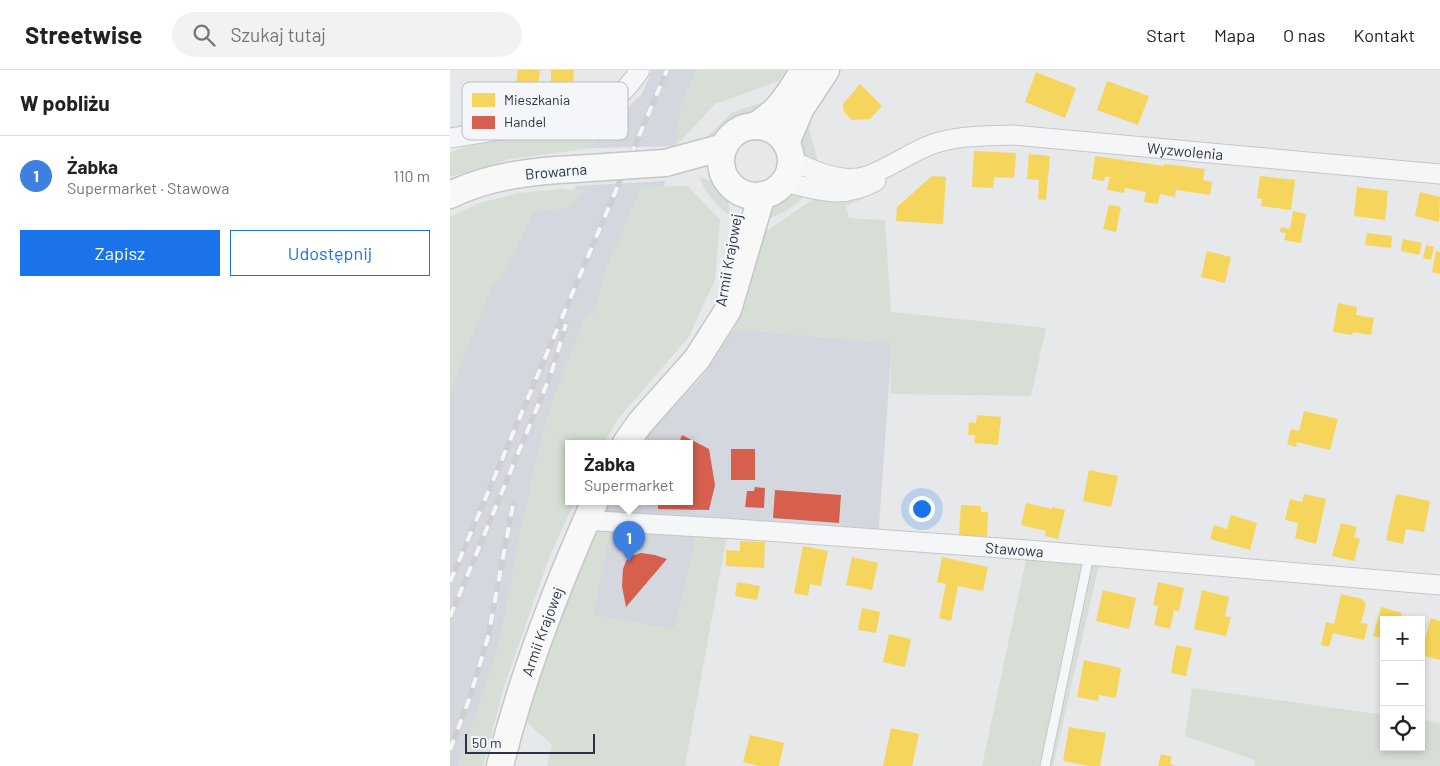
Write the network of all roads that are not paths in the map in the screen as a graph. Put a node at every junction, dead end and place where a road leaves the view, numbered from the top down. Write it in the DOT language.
graph roads {
  1 [pos="640,70"];
  2 [pos="804,70"];
  3 [pos="826,70"];
  4 [pos="628,87"];
  5 [pos="755,126"];
  6 [pos="727,168"];
  7 [pos="780,170"];
  8 [pos="1440,174"];
  9 [pos="450,195"];
  10 [pos="714,332"];
  11 [pos="628,440"];
  12 [pos="591,509"];
  13 [pos="1089,555"];
  14 [pos="1440,585"];
  15 [pos="500,766"];
  16 [pos="1045,766"];
  1 -- 4 [label="street"];
  2 -- 5 [label="street"];
  3 -- 7 [label="street"];
  5 -- 6 [label="street"];
  5 -- 7 [label="street"];
  6 -- 7 [label="street"];
  6 -- 9 [label="street, Browarna, bridge"];
  6 -- 10 [label="street, Armii Krajowej"];
  7 -- 8 [label="street, Wyzwolenia"];
  7 -- 10 [label="street, Armii Krajowej"];
  10 -- 11 [label="street, Armii Krajowej"];
  12 -- 13 [label="street, Stawowa"];
  12 -- 15 [label="street, Armii Krajowej"];
  13 -- 14 [label="street, Stawowa"];
  13 -- 16 [label="lane"];
}
